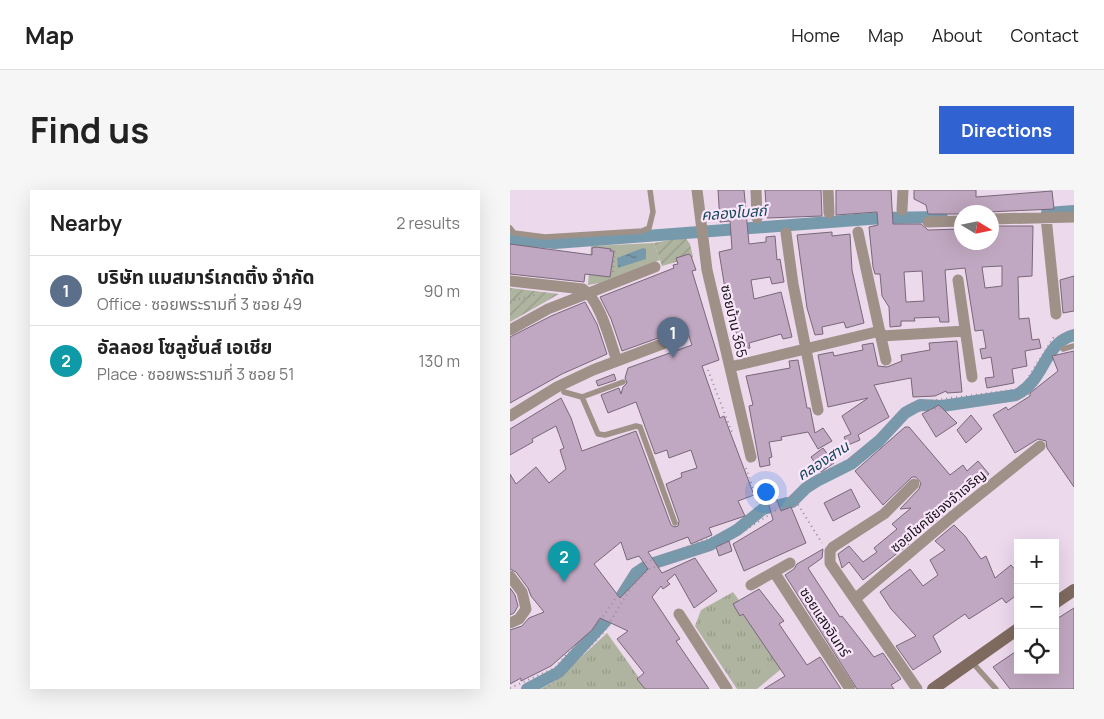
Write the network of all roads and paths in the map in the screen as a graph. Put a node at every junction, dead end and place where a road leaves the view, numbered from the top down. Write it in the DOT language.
graph roads {
  1 [pos="650,190"];
  2 [pos="697,190"];
  3 [pos="756,190"];
  4 [pos="828,190"];
  5 [pos="903,190"];
  6 [pos="902,210"];
  7 [pos="829,213"];
  8 [pos="1046,217"];
  9 [pos="1074,217"];
  10 [pos="757,218"];
  11 [pos="999,220"];
  12 [pos="954,221"];
  13 [pos="928,222"];
  14 [pos="510,228"];
  15 [pos="858,232"];
  16 [pos="786,233"];
  17 [pos="615,247"];
  18 [pos="655,267"];
  19 [pos="613,278"];
  20 [pos="958,280"];
  21 [pos="510,281"];
  22 [pos="540,284"];
  23 [pos="589,293"];
  24 [pos="510,303"];
  25 [pos="1056,314"];
  26 [pos="510,330"];
  27 [pos="965,331"];
  28 [pos="1074,332"];
  29 [pos="881,334"];
  30 [pos="678,338"];
  31 [pos="1074,346"];
  32 [pos="805,348"];
  33 [pos="1056,349"];
  34 [pos="1063,349"];
  35 [pos="886,360"];
  36 [pos="617,361"];
  37 [pos="730,367"];
  38 [pos="972,377"];
  39 [pos="623,382"];
  40 [pos="564,392"];
  41 [pos="582,397"];
  42 [pos="818,410"];
  43 [pos="510,416"];
  44 [pos="510,425"];
  45 [pos="1040,446"];
  46 [pos="751,457"];
  47 [pos="914,484"];
  48 [pos="796,495"];
  49 [pos="797,503"];
  50 [pos="675,523"];
  51 [pos="830,556"];
  52 [pos="790,563"];
  53 [pos="774,572"];
  54 [pos="510,576"];
  55 [pos="751,585"];
  56 [pos="1074,590"];
  57 [pos="855,599"];
  58 [pos="1059,600"];
  59 [pos="679,614"];
  60 [pos="510,624"];
  61 [pos="1014,632"];
  62 [pos="971,661"];
  63 [pos="510,688"];
  64 [pos="545,689"];
  65 [pos="726,689"];
  66 [pos="850,689"];
  67 [pos="917,689"];
  68 [pos="933,689"];
  69 [pos="996,689"];
  1 -- 14 [label="lane"];
  2 -- 37 [label="street, ซอยบ้าน 365"];
  3 -- 10 [label="street"];
  4 -- 7 [label="street"];
  5 -- 6 [label="street"];
  8 -- 9 [label="street"];
  8 -- 11 [label="street"];
  8 -- 25 [label="street"];
  12 -- 13 [label="street"];
  15 -- 29 [label="street"];
  16 -- 32 [label="street"];
  17 -- 19 [label="path"];
  18 -- 23 [label="street"];
  20 -- 27 [label="street"];
  21 -- 22 [label="street"];
  22 -- 23 [label="street"];
  22 -- 24 [label="path"];
  23 -- 26 [label="street"];
  23 -- 36 [label="street"];
  27 -- 29 [label="street"];
  27 -- 38 [label="street"];
  28 -- 48 [label="path"];
  29 -- 32 [label="street"];
  29 -- 35 [label="street"];
  30 -- 36 [label="street"];
  31 -- 34 [label="lane"];
  32 -- 37 [label="street"];
  32 -- 42 [label="street"];
  33 -- 49 [label="path"];
  36 -- 43 [label="street"];
  37 -- 46 [label="street, ซอยบ้าน 365"];
  39 -- 41 [label="lane"];
  40 -- 41 [label="lane"];
  40 -- 44 [label="street"];
  41 -- 50 [label="lane"];
  45 -- 57 [label="street, ซอยโชคชัยจงจำเจริญ"];
  47 -- 51 [label="street"];
  48 -- 49 [label="path"];
  48 -- 63 [label="path"];
  49 -- 51 [label="path"];
  49 -- 64 [label="path"];
  51 -- 57 [label="street"];
  52 -- 53 [label="street"];
  53 -- 55 [label="street"];
  53 -- 66 [label="street, ซอยแสงอินทร์"];
  54 -- 60 [label="street"];
  56 -- 58 [label="street"];
  57 -- 67 [label="street"];
  59 -- 65 [label="street"];
  61 -- 62 [label="street"];
  62 -- 68 [label="street"];
  62 -- 69 [label="lane"];
}
